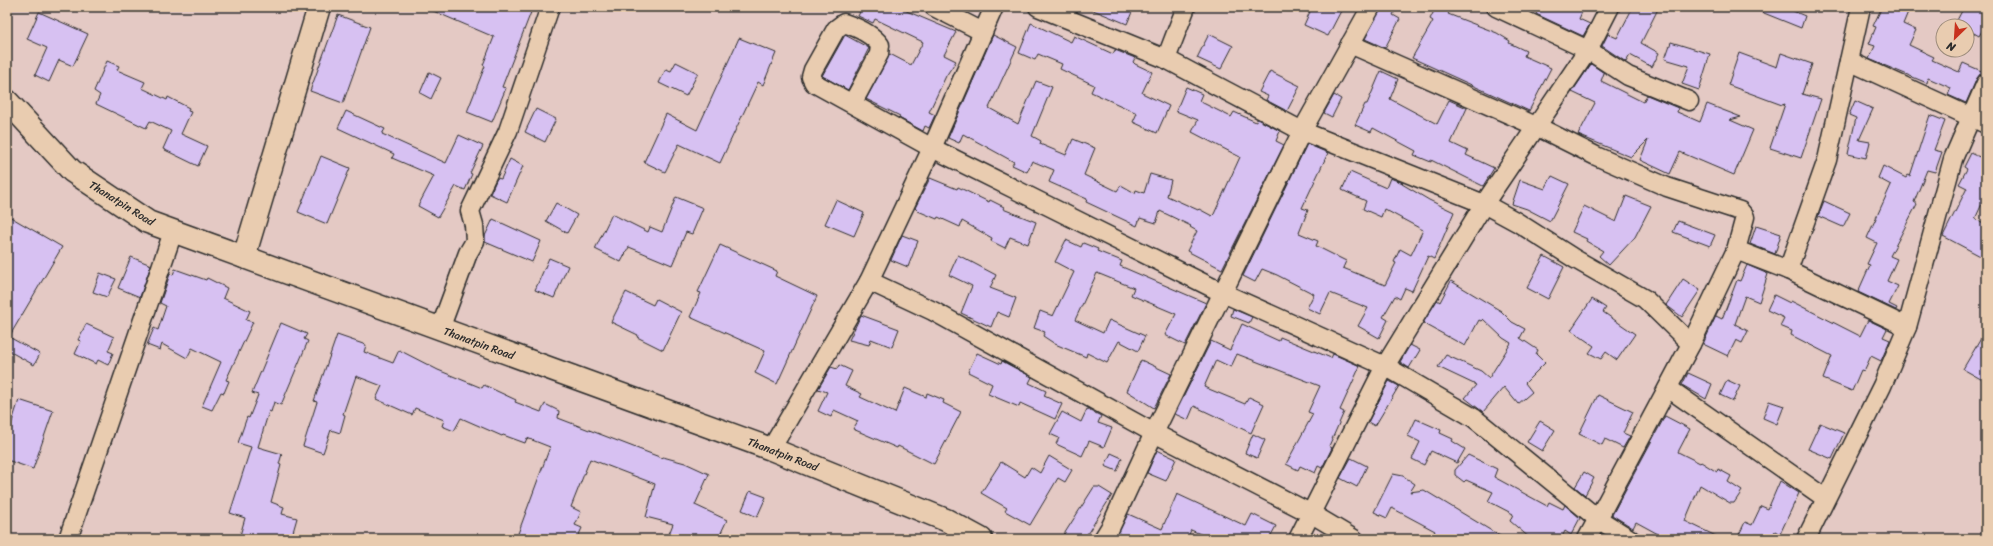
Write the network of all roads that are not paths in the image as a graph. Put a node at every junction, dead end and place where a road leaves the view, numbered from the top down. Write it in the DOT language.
graph roads {
  1 [pos="319,7"];
  2 [pos="550,7"];
  3 [pos="934,7"];
  4 [pos="994,7"];
  5 [pos="1038,7"];
  6 [pos="1186,7"];
  7 [pos="1371,7"];
  8 [pos="1496,7"];
  9 [pos="1610,7"];
  10 [pos="1861,7"];
  11 [pos="983,32"];
  12 [pos="1350,44"];
  13 [pos="1588,50"];
  14 [pos="1166,59"];
  15 [pos="1849,61"];
  16 [pos="1986,83"];
  17 [pos="7,101"];
  18 [pos="1689,101"];
  19 [pos="852,104"];
  20 [pos="1978,121"];
  21 [pos="1538,127"];
  22 [pos="1302,131"];
  23 [pos="932,148"];
  24 [pos="1484,204"];
  25 [pos="173,232"];
  26 [pos="1736,250"];
  27 [pos="244,257"];
  28 [pos="1788,270"];
  29 [pos="869,281"];
  30 [pos="1223,293"];
  31 [pos="1907,327"];
  32 [pos="440,329"];
  33 [pos="1691,344"];
  34 [pos="1385,366"];
  35 [pos="1668,388"];
  36 [pos="1154,433"];
  37 [pos="771,449"];
  38 [pos="1826,498"];
  39 [pos="1312,514"];
  40 [pos="1598,519"];
  41 [pos="68,539"];
  42 [pos="981,539"];
  43 [pos="1103,539"];
  44 [pos="1298,539"];
  45 [pos="1354,539"];
  46 [pos="1587,539"];
  47 [pos="1630,539"];
  48 [pos="1806,539"];
  1 -- 27 [label="main road"];
  2 -- 32 [label="street"];
  3 -- 11 [label="street"];
  4 -- 11 [label="street"];
  5 -- 14 [label="street"];
  6 -- 14 [label="street"];
  7 -- 12 [label="street"];
  8 -- 13 [label="street"];
  9 -- 13 [label="street"];
  10 -- 15 [label="street"];
  11 -- 23 [label="street"];
  12 -- 21 [label="street"];
  12 -- 22 [label="street"];
  13 -- 18 [label="street"];
  13 -- 21 [label="street"];
  14 -- 22 [label="street"];
  15 -- 20 [label="street"];
  15 -- 28 [label="street"];
  16 -- 20 [label="street"];
  17 -- 25 [label="main road, Thanatpin Road"];
  19 -- 23 [label="street"];
  20 -- 31 [label="street"];
  21 -- 24 [label="street"];
  21 -- 26 [label="street"];
  22 -- 24 [label="street"];
  22 -- 30 [label="street"];
  23 -- 29 [label="street"];
  23 -- 30 [label="street"];
  24 -- 33 [label="street"];
  24 -- 34 [label="street"];
  25 -- 27 [label="main road, Thanatpin Road"];
  25 -- 41 [label="street"];
  26 -- 28 [label="street"];
  26 -- 33 [label="street"];
  27 -- 32 [label="main road, Thanatpin Road"];
  28 -- 31 [label="street"];
  29 -- 36 [label="street"];
  29 -- 37 [label="street"];
  30 -- 34 [label="street"];
  30 -- 36 [label="street"];
  31 -- 38 [label="street"];
  32 -- 37 [label="main road, Thanatpin Road"];
  33 -- 35 [label="street"];
  34 -- 39 [label="street"];
  34 -- 40 [label="street"];
  35 -- 38 [label="street"];
  35 -- 40 [label="street"];
  36 -- 39 [label="street"];
  36 -- 43 [label="street"];
  37 -- 42 [label="main road, Thanatpin Road"];
  38 -- 48 [label="street"];
  39 -- 44 [label="street"];
  39 -- 45 [label="street"];
  40 -- 46 [label="street"];
  40 -- 47 [label="street"];
}
